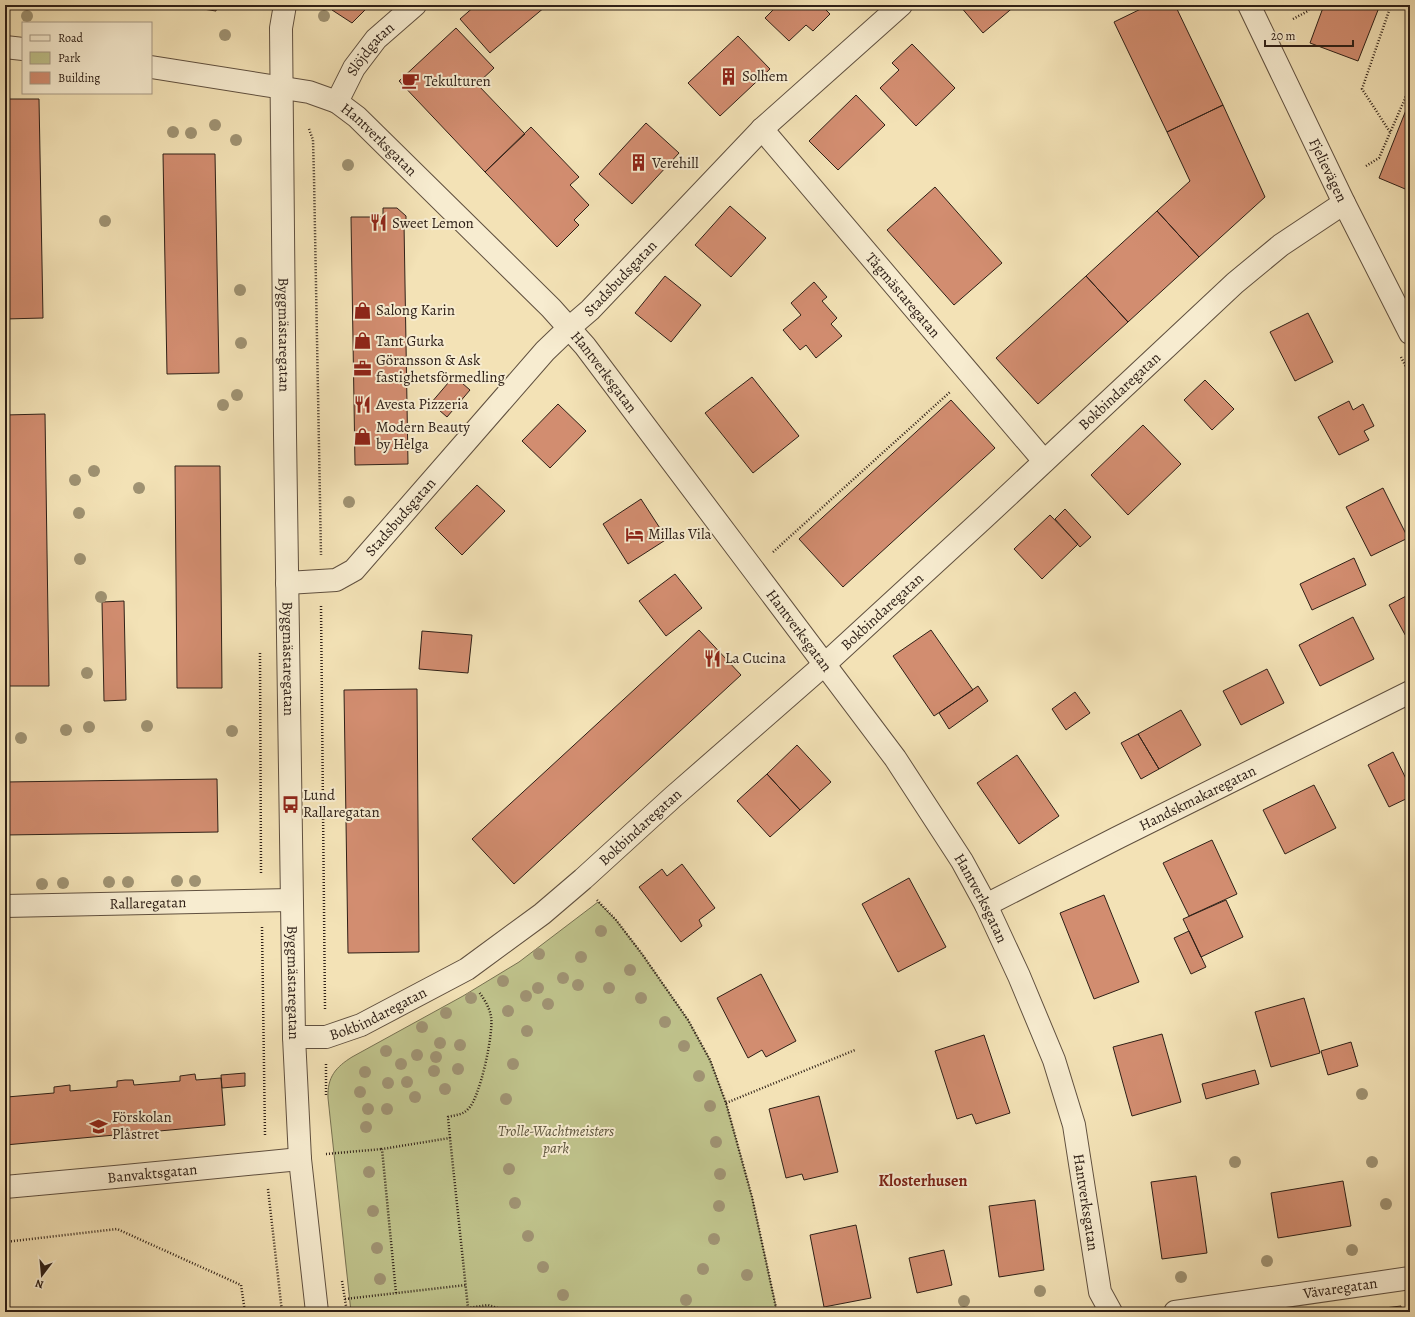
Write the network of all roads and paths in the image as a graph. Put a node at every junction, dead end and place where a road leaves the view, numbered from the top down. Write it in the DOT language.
graph roads {
  1 [pos="284,5"];
  2 [pos="415,5"];
  3 [pos="901,5"];
  4 [pos="1249,5"];
  5 [pos="1310,5"];
  6 [pos="1391,5"];
  7 [pos="1293,19"];
  8 [pos="5,47"];
  9 [pos="22,49"];
  10 [pos="152,67"];
  11 [pos="1410,84"];
  12 [pos="282,87"];
  13 [pos="337,102"];
  14 [pos="762,129"];
  15 [pos="311,131"];
  16 [pos="1390,132"];
  17 [pos="1366,166"];
  18 [pos="1344,203"];
  19 [pos="569,328"];
  20 [pos="1410,333"];
  21 [pos="970,373"];
  22 [pos="1044,461"];
  23 [pos="753,570"];
  24 [pos="321,582"];
  25 [pos="287,583"];
  26 [pos="825,664"];
  27 [pos="1410,692"];
  28 [pos="583,880"];
  29 [pos="291,900"];
  30 [pos="5,906"];
  31 [pos="986,906"];
  32 [pos="477,987"];
  33 [pos="326,1036"];
  34 [pos="294,1037"];
  35 [pos="855,1050"];
  36 [pos="326,1100"];
  37 [pos="726,1103"];
  38 [pos="450,1138"];
  39 [pos="326,1147"];
  40 [pos="382,1149"];
  41 [pos="300,1159"];
  42 [pos="265,1162"];
  43 [pos="5,1187"];
  44 [pos="5,1242"];
  45 [pos="341,1276"];
  46 [pos="1410,1278"];
  47 [pos="466,1285"];
  48 [pos="396,1293"];
  49 [pos="346,1299"];
  50 [pos="245,1312"];
  51 [pos="282,1312"];
  52 [pos="317,1312"];
  53 [pos="347,1312"];
  54 [pos="510,1312"];
  55 [pos="778,1312"];
  56 [pos="1111,1312"];
  57 [pos="1175,1312"];
  1 -- 12 [label="street, Byggmästaregatan"];
  2 -- 13 [label="street, Slöjdgatan"];
  3 -- 14 [label="street, Stadsbudsgatan"];
  4 -- 18 [label="street, Fjelievägen"];
  5 -- 7 [label="path"];
  6 -- 16 [label="path"];
  8 -- 9 [label="street"];
  10 -- 12 [label="street, Hantverksgatan"];
  11 -- 16 [label="path"];
  12 -- 13 [label="street, Hantverksgatan"];
  12 -- 25 [label="street, Byggmästaregatan"];
  13 -- 19 [label="street, Hantverksgatan"];
  14 -- 19 [label="street, Stadsbudsgatan"];
  14 -- 21 [label="street, Tågmästaregatan"];
  15 -- 24 [label="path"];
  16 -- 17 [label="path"];
  18 -- 20 [label="street, Fjelievägen"];
  18 -- 22 [label="street, Bokbindaregatan"];
  19 -- 23 [label="street, Hantverksgatan"];
  19 -- 24 [label="street, Stadsbudsgatan"];
  21 -- 22 [label="street, Tågmästaregatan"];
  21 -- 23 [label="path"];
  22 -- 26 [label="street, Bokbindaregatan"];
  23 -- 26 [label="street, Hantverksgatan"];
  24 -- 25 [label="street, Stadsbudsgatan"];
  24 -- 33 [label="path"];
  25 -- 29 [label="street, Byggmästaregatan"];
  26 -- 28 [label="street, Bokbindaregatan"];
  26 -- 31 [label="street, Hantverksgatan"];
  27 -- 31 [label="street, Handskmakaregatan"];
  28 -- 33 [label="street, Bokbindaregatan"];
  28 -- 37 [label="path"];
  29 -- 30 [label="street, Rallaregatan"];
  29 -- 34 [label="street, Byggmästaregatan"];
  31 -- 56 [label="street, Hantverksgatan"];
  32 -- 38 [label="path"];
  33 -- 34 [label="street, Bokbindaregatan"];
  33 -- 36 [label="path"];
  34 -- 41 [label="street, Byggmästaregatan"];
  35 -- 37 [label="path"];
  37 -- 55 [label="path"];
  38 -- 40 [label="path"];
  38 -- 47 [label="path"];
  39 -- 40 [label="path"];
  40 -- 48 [label="path"];
  41 -- 42 [label="street, Banvaktsgatan"];
  41 -- 52 [label="street, Byggmästaregatan"];
  42 -- 43 [label="street, Banvaktsgatan"];
  42 -- 51 [label="path"];
  44 -- 50 [label="path"];
  45 -- 49 [label="path"];
  46 -- 57 [label="street, Vävaregatan"];
  47 -- 48 [label="path"];
  47 -- 54 [label="path"];
  48 -- 49 [label="path"];
  49 -- 53 [label="path"];
}
